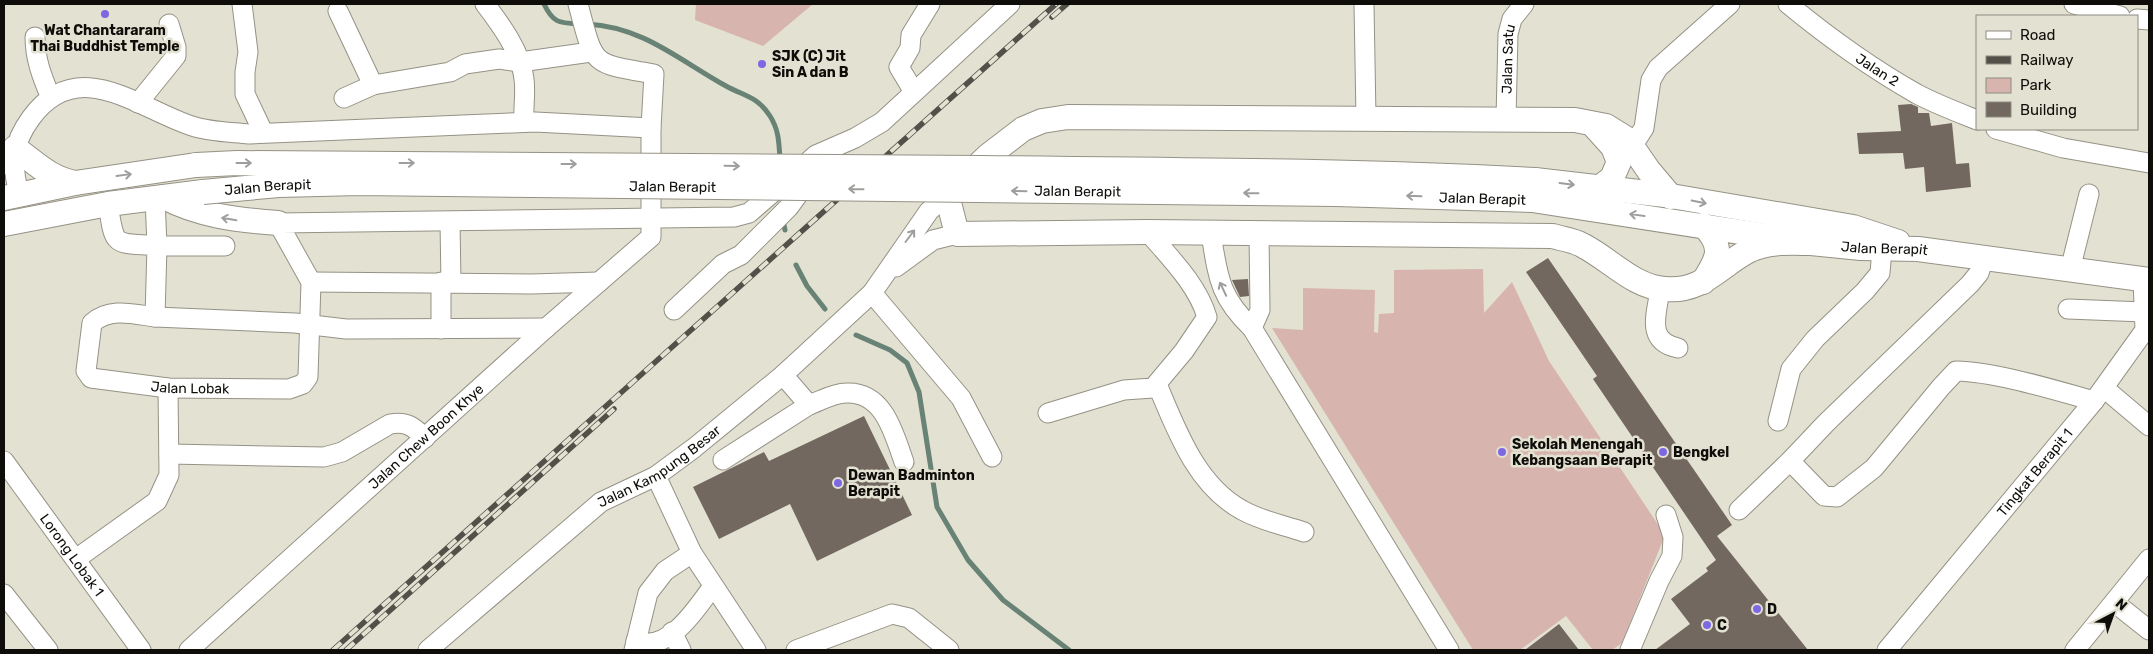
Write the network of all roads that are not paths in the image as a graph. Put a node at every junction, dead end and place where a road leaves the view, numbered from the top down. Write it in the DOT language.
graph roads {
  1 [pos="242,4"];
  2 [pos="485,4"];
  3 [pos="930,4"];
  4 [pos="1010,4"];
  5 [pos="1364,4"];
  6 [pos="1524,4"];
  7 [pos="1730,4"];
  8 [pos="1788,4"];
  9 [pos="2074,4"];
  10 [pos="580,9"];
  11 [pos="338,11"];
  12 [pos="2116,15"];
  13 [pos="170,24"];
  14 [pos="35,36"];
  15 [pos="589,44"];
  16 [pos="520,62"];
  17 [pos="373,85"];
  18 [pos="914,92"];
  19 [pos="52,98"];
  20 [pos="344,98"];
  21 [pos="138,103"];
  22 [pos="1366,118"];
  23 [pos="1506,119"];
  24 [pos="1976,120"];
  25 [pos="524,122"];
  26 [pos="1590,122"];
  27 [pos="651,128"];
  28 [pos="2000,130"];
  29 [pos="264,132"];
  30 [pos="1633,145"];
  31 [pos="9,155"];
  32 [pos="2149,163"];
  33 [pos="76,183"];
  34 [pos="1599,188"];
  35 [pos="802,189"];
  36 [pos="1534,190"];
  37 [pos="2089,194"];
  38 [pos="947,195"];
  39 [pos="11,196"];
  40 [pos="159,197"];
  41 [pos="1672,197"];
  42 [pos="108,204"];
  43 [pos="57,213"];
  44 [pos="650,218"];
  45 [pos="450,222"];
  46 [pos="278,223"];
  47 [pos="4,224"];
  48 [pos="1703,225"];
  49 [pos="1148,232"];
  50 [pos="957,234"];
  51 [pos="1211,234"];
  52 [pos="1258,234"];
  53 [pos="1811,243"];
  54 [pos="157,246"];
  55 [pos="225,246"];
  56 [pos="1882,249"];
  57 [pos="1918,249"];
  58 [pos="1984,258"];
  59 [pos="2070,270"];
  60 [pos="884,277"];
  61 [pos="2146,280"];
  62 [pos="311,282"];
  63 [pos="599,282"];
  64 [pos="1703,282"];
  65 [pos="446,283"];
  66 [pos="1660,289"];
  67 [pos="872,293"];
  68 [pos="2068,308"];
  69 [pos="674,310"];
  70 [pos="155,317"];
  71 [pos="311,324"];
  72 [pos="2146,324"];
  73 [pos="546,328"];
  74 [pos="1252,328"];
  75 [pos="441,329"];
  76 [pos="1678,348"];
  77 [pos="783,375"];
  78 [pos="1157,384"];
  79 [pos="168,388"];
  80 [pos="2099,395"];
  81 [pos="809,405"];
  82 [pos="2140,410"];
  83 [pos="1048,413"];
  84 [pos="1778,421"];
  85 [pos="2149,426"];
  86 [pos="425,438"];
  87 [pos="169,454"];
  88 [pos="992,457"];
  89 [pos="723,460"];
  90 [pos="4,461"];
  91 [pos="1790,461"];
  92 [pos="904,462"];
  93 [pos="656,476"];
  94 [pos="1738,510"];
  95 [pos="1666,515"];
  96 [pos="1304,532"];
  97 [pos="692,553"];
  98 [pos="76,559"];
  99 [pos="2149,559"];
  100 [pos="713,586"];
  101 [pos="4,594"];
  102 [pos="2115,602"];
  103 [pos="2149,630"];
  104 [pos="672,632"];
  105 [pos="635,645"];
  106 [pos="1891,649"];
  107 [pos="48,650"];
  108 [pos="141,650"];
  109 [pos="189,650"];
  110 [pos="428,650"];
  111 [pos="681,650"];
  112 [pos="756,650"];
  113 [pos="796,650"];
  114 [pos="949,650"];
  115 [pos="1450,650"];
  116 [pos="1630,650"];
  117 [pos="2076,650"];
  1 -- 29 [label="street"];
  2 -- 16 [label="street"];
  3 -- 18 [label="street"];
  4 -- 18 [label="street"];
  5 -- 22 [label="street"];
  6 -- 23 [label="street, Jalan Satu"];
  7 -- 30 [label="street"];
  8 -- 24 [label="street, Jalan 2"];
  9 -- 12 [label="street"];
  10 -- 15 [label="street"];
  11 -- 17 [label="street"];
  13 -- 21 [label="street"];
  14 -- 19 [label="street"];
  15 -- 16 [label="street"];
  15 -- 27 [label="street, Jalan Chew Boon Khye"];
  16 -- 17 [label="street"];
  16 -- 25 [label="street"];
  17 -- 20 [label="street"];
  18 -- 44 [label="street"];
  19 -- 21 [label="street"];
  19 -- 31 [label="street"];
  21 -- 29 [label="street"];
  22 -- 23 [label="main road"];
  22 -- 38 [label="main road"];
  23 -- 26 [label="main road"];
  25 -- 27 [label="street"];
  25 -- 29 [label="street"];
  26 -- 30 [label="main road"];
  26 -- 34 [label="main road"];
  27 -- 44 [label="street, Jalan Chew Boon Khye"];
  28 -- 32 [label="street"];
  30 -- 41 [label="main road"];
  31 -- 33 [label="main road"];
  31 -- 39 [label="street"];
  33 -- 36 [label="main road, one-way, bridge"];
  33 -- 39 [label="main road"];
  36 -- 34 [label="main road, one-way"];
  34 -- 41 [label="main road"];
  36 -- 35 [label="main road, Jalan Berapit, one-way, bridge"];
  35 -- 40 [label="main road, Jalan Berapit, bridge"];
  35 -- 69 [label="street"];
  48 -- 36 [label="main road, Jalan Berapit, one-way"];
  37 -- 59 [label="street"];
  38 -- 50 [label="main road"];
  60 -- 38 [label="street, one-way"];
  39 -- 43 [label="main road"];
  40 -- 42 [label="main road, Jalan Berapit"];
  46 -- 40 [label="main road, one-way"];
  40 -- 54 [label="street"];
  41 -- 57 [label="main road, one-way"];
  42 -- 43 [label="main road, Jalan Berapit"];
  42 -- 54 [label="street"];
  43 -- 47 [label="main road, Jalan Berapit"];
  44 -- 45 [label="street"];
  44 -- 63 [label="street, Jalan Chew Boon Khye"];
  45 -- 46 [label="street"];
  45 -- 65 [label="street"];
  46 -- 62 [label="street"];
  48 -- 53 [label="main road, Jalan Berapit"];
  48 -- 64 [label="main road"];
  49 -- 50 [label="main road"];
  49 -- 51 [label="main road"];
  49 -- 78 [label="street"];
  50 -- 60 [label="street"];
  51 -- 52 [label="main road"];
  74 -- 51 [label="street, one-way"];
  52 -- 66 [label="main road"];
  52 -- 74 [label="street"];
  53 -- 56 [label="main road, Jalan Berapit"];
  53 -- 64 [label="main road"];
  54 -- 55 [label="street"];
  54 -- 70 [label="street"];
  56 -- 57 [label="main road, Jalan Berapit"];
  56 -- 84 [label="street"];
  57 -- 58 [label="main road, Jalan Berapit"];
  58 -- 59 [label="main road, Jalan Berapit"];
  58 -- 91 [label="street"];
  59 -- 61 [label="main road, Jalan Berapit"];
  60 -- 67 [label="street, Jalan Kampung Besar"];
  61 -- 72 [label="street"];
  62 -- 65 [label="street"];
  62 -- 71 [label="street"];
  63 -- 65 [label="street"];
  63 -- 73 [label="street, Jalan Chew Boon Khye"];
  64 -- 66 [label="main road"];
  65 -- 75 [label="street"];
  66 -- 76 [label="street"];
  67 -- 77 [label="street, Jalan Kampung Besar"];
  67 -- 88 [label="street"];
  68 -- 72 [label="street"];
  70 -- 71 [label="street"];
  70 -- 79 [label="street, Jalan Lobak"];
  71 -- 75 [label="street"];
  71 -- 79 [label="street, Jalan Lobak"];
  72 -- 80 [label="street, Tingkat Berapit 1"];
  73 -- 75 [label="street"];
  73 -- 86 [label="street, Jalan Chew Boon Khye"];
  74 -- 115 [label="street"];
  77 -- 81 [label="street"];
  77 -- 93 [label="street, Jalan Kampung Besar"];
  78 -- 83 [label="street"];
  78 -- 96 [label="street"];
  79 -- 87 [label="street"];
  80 -- 82 [label="street"];
  80 -- 91 [label="street"];
  80 -- 106 [label="street, Tingkat Berapit 1"];
  81 -- 89 [label="street"];
  81 -- 92 [label="street"];
  82 -- 85 [label="street"];
  86 -- 87 [label="street"];
  86 -- 109 [label="street, Jalan Chew Boon Khye"];
  87 -- 98 [label="street"];
  90 -- 98 [label="street, Lorong Lobak 1"];
  91 -- 94 [label="street"];
  93 -- 97 [label="street"];
  93 -- 110 [label="street, Jalan Kampung Besar"];
  95 -- 116 [label="street"];
  97 -- 100 [label="street"];
  97 -- 105 [label="street"];
  98 -- 108 [label="street, Lorong Lobak 1"];
  99 -- 102 [label="street"];
  100 -- 104 [label="street"];
  100 -- 112 [label="street"];
  101 -- 107 [label="street"];
  102 -- 103 [label="street"];
  102 -- 117 [label="street"];
  104 -- 105 [label="street"];
  104 -- 111 [label="street"];
  113 -- 114 [label="street"];
}
